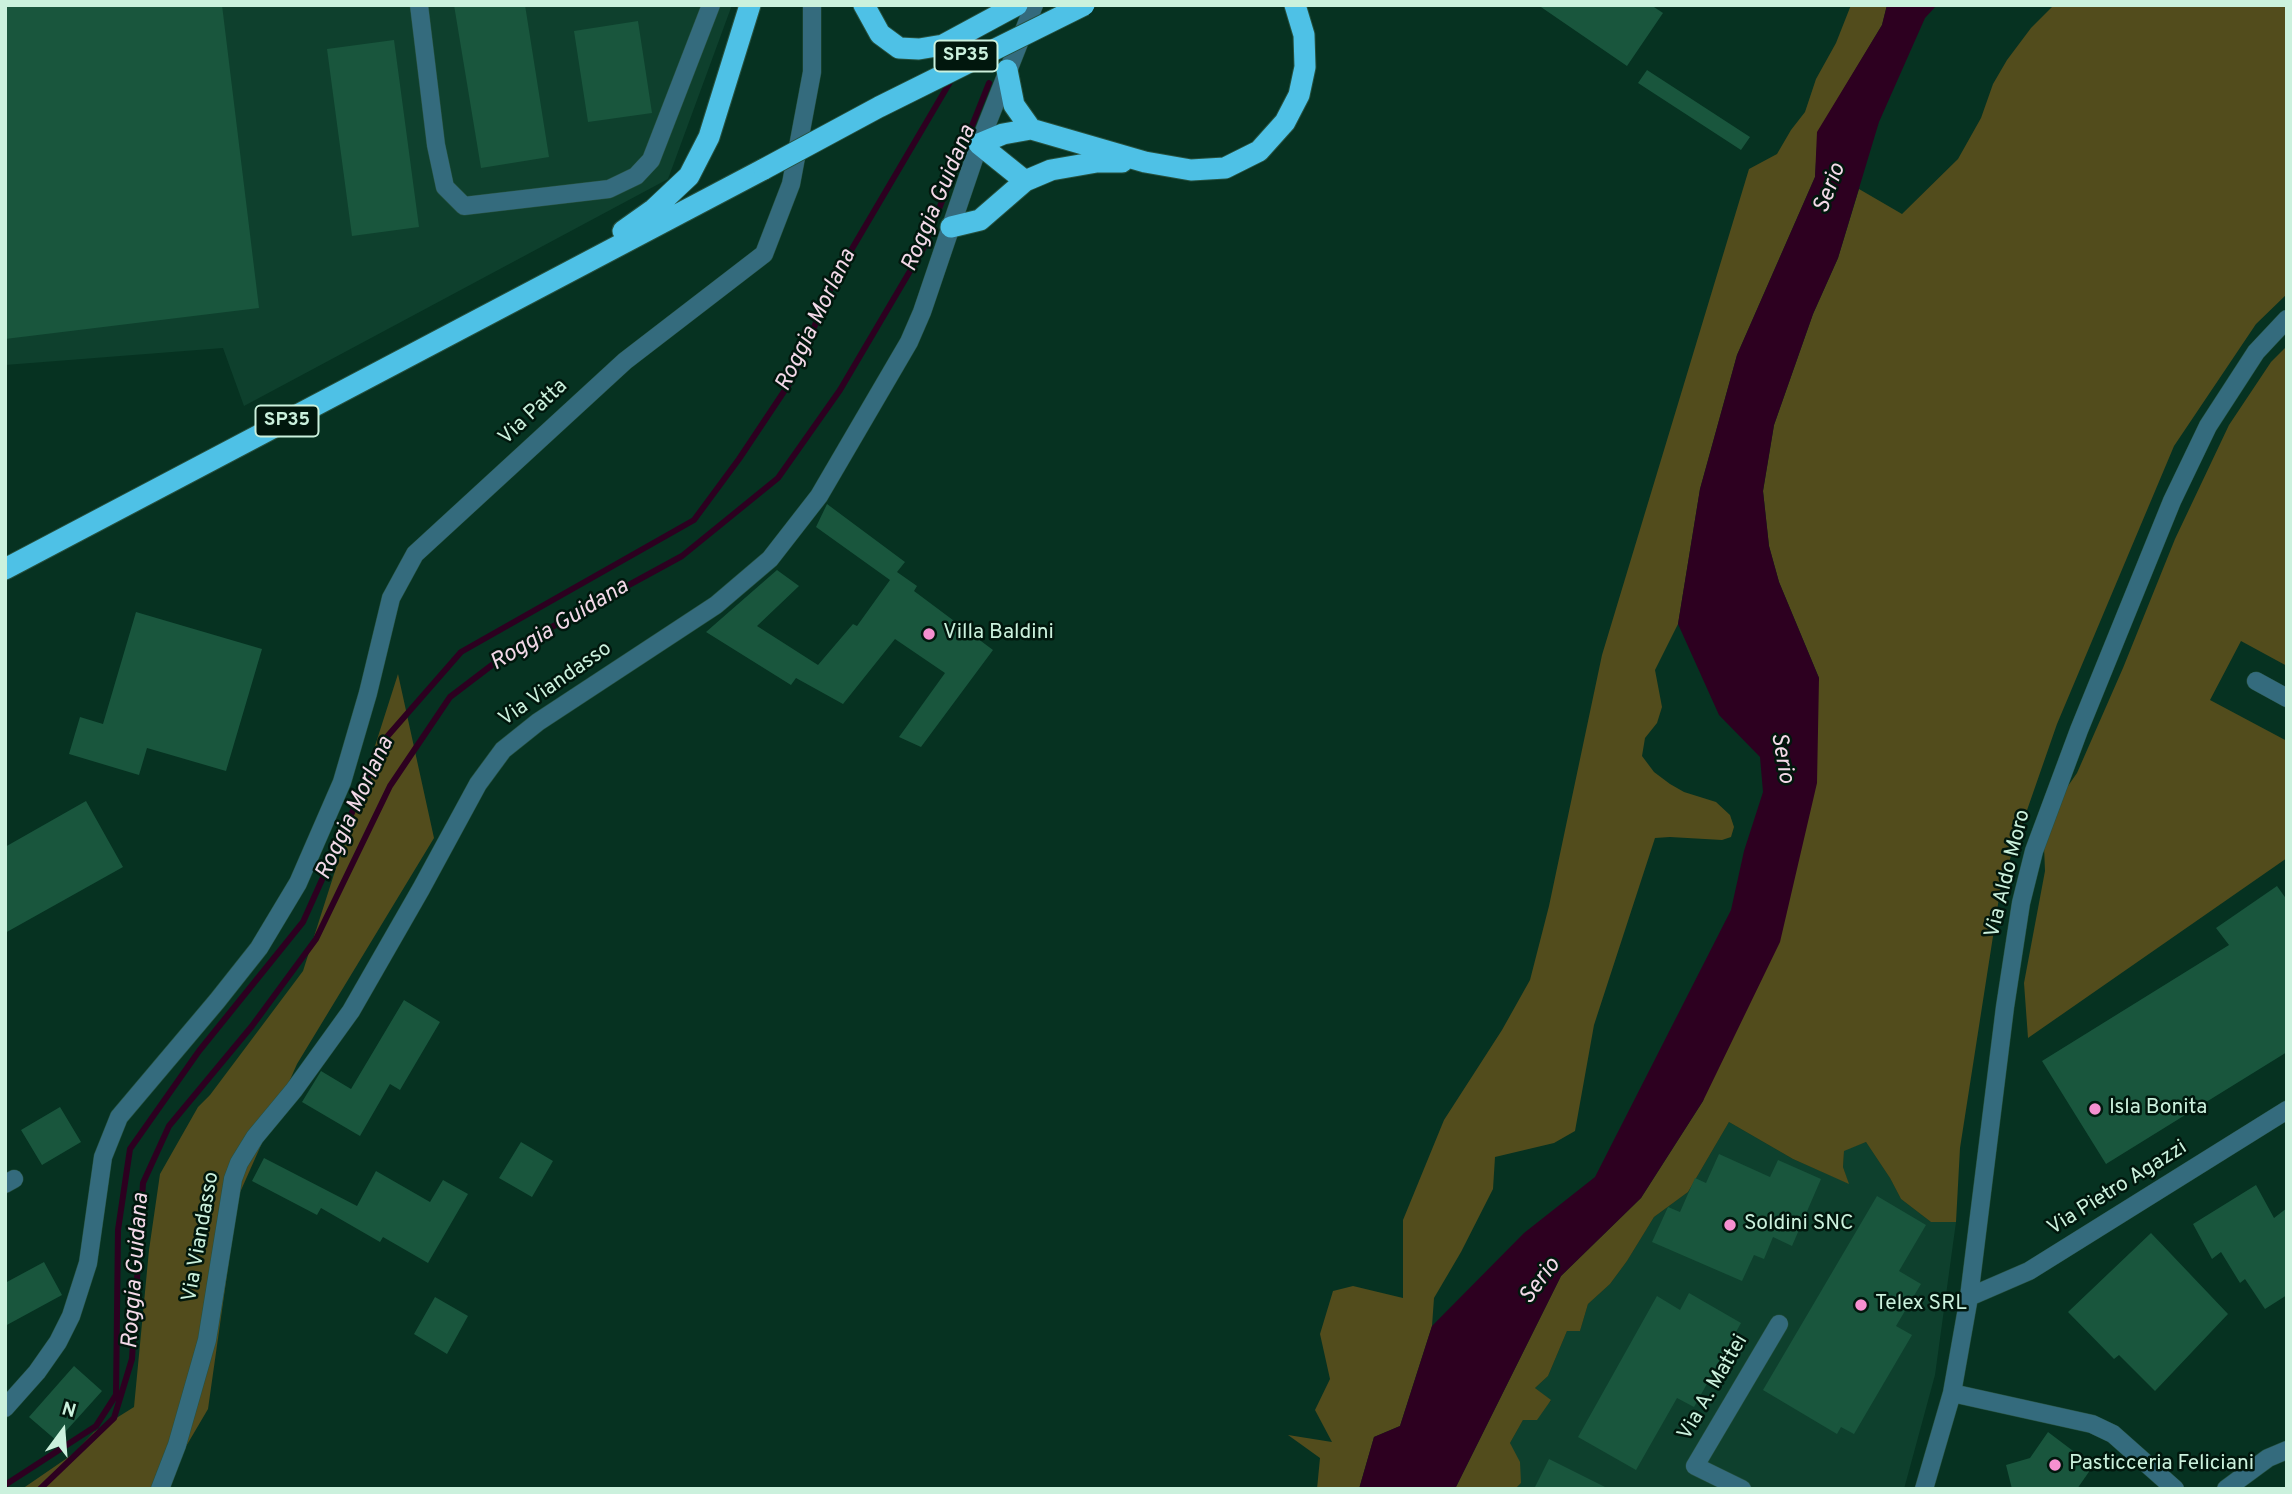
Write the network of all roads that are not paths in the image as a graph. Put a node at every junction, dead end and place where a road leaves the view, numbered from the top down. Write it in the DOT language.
graph roads {
  1 [pos="419,5"];
  2 [pos="711,5"];
  3 [pos="750,5"];
  4 [pos="812,5"];
  5 [pos="864,5"];
  6 [pos="1017,5"];
  7 [pos="1034,5"];
  8 [pos="1054,5"];
  9 [pos="1084,5"];
  10 [pos="1294,8"];
  11 [pos="1007,70"];
  12 [pos="879,107"];
  13 [pos="1031,129"];
  14 [pos="979,144"];
  15 [pos="1145,162"];
  16 [pos="1025,181"];
  17 [pos="951,227"];
  18 [pos="568,272"];
  19 [pos="2287,319"];
  20 [pos="5,569"];
  21 [pos="2256,681"];
  22 [pos="2287,698"];
  23 [pos="2287,1110"];
  24 [pos="1969,1297"];
  25 [pos="1779,1324"];
  26 [pos="1952,1393"];
  27 [pos="5,1408"];
  28 [pos="2287,1450"];
  29 [pos="1931,1470"];
  30 [pos="160,1489"];
  31 [pos="1742,1489"];
  32 [pos="1924,1489"];
  33 [pos="1930,1489"];
  34 [pos="2175,1489"];
  35 [pos="2226,1489"];
  1 -- 2 [label="street"];
  3 -- 18 [label="highway"];
  4 -- 27 [label="street, Via Patta"];
  5 -- 6 [label="highway"];
  7 -- 11 [label="street, Via Viandasso"];
  8 -- 12 [label="highway, SP35, bridge"];
  9 -- 12 [label="highway, bridge"];
  10 -- 15 [label="highway"];
  11 -- 13 [label="highway"];
  11 -- 14 [label="street, Via Viandasso"];
  12 -- 18 [label="highway, SP35, bridge"];
  13 -- 14 [label="highway"];
  13 -- 15 [label="highway"];
  14 -- 16 [label="highway"];
  14 -- 17 [label="street, Via Viandasso"];
  15 -- 16 [label="highway"];
  16 -- 17 [label="highway"];
  17 -- 30 [label="street, Via Viandasso"];
  18 -- 20 [label="highway, SP35"];
  19 -- 24 [label="street, Via Aldo Moro"];
  21 -- 22 [label="street"];
  23 -- 24 [label="street, Via Pietro Agazzi"];
  24 -- 26 [label="street, Via Aldo Moro"];
  25 -- 31 [label="street, Via A. Mattei"];
  26 -- 29 [label="street, Via Aldo Moro"];
  26 -- 34 [label="street"];
  28 -- 35 [label="street"];
  29 -- 32 [label="street, Via Aldo Moro"];
  29 -- 33 [label="street"];
}
